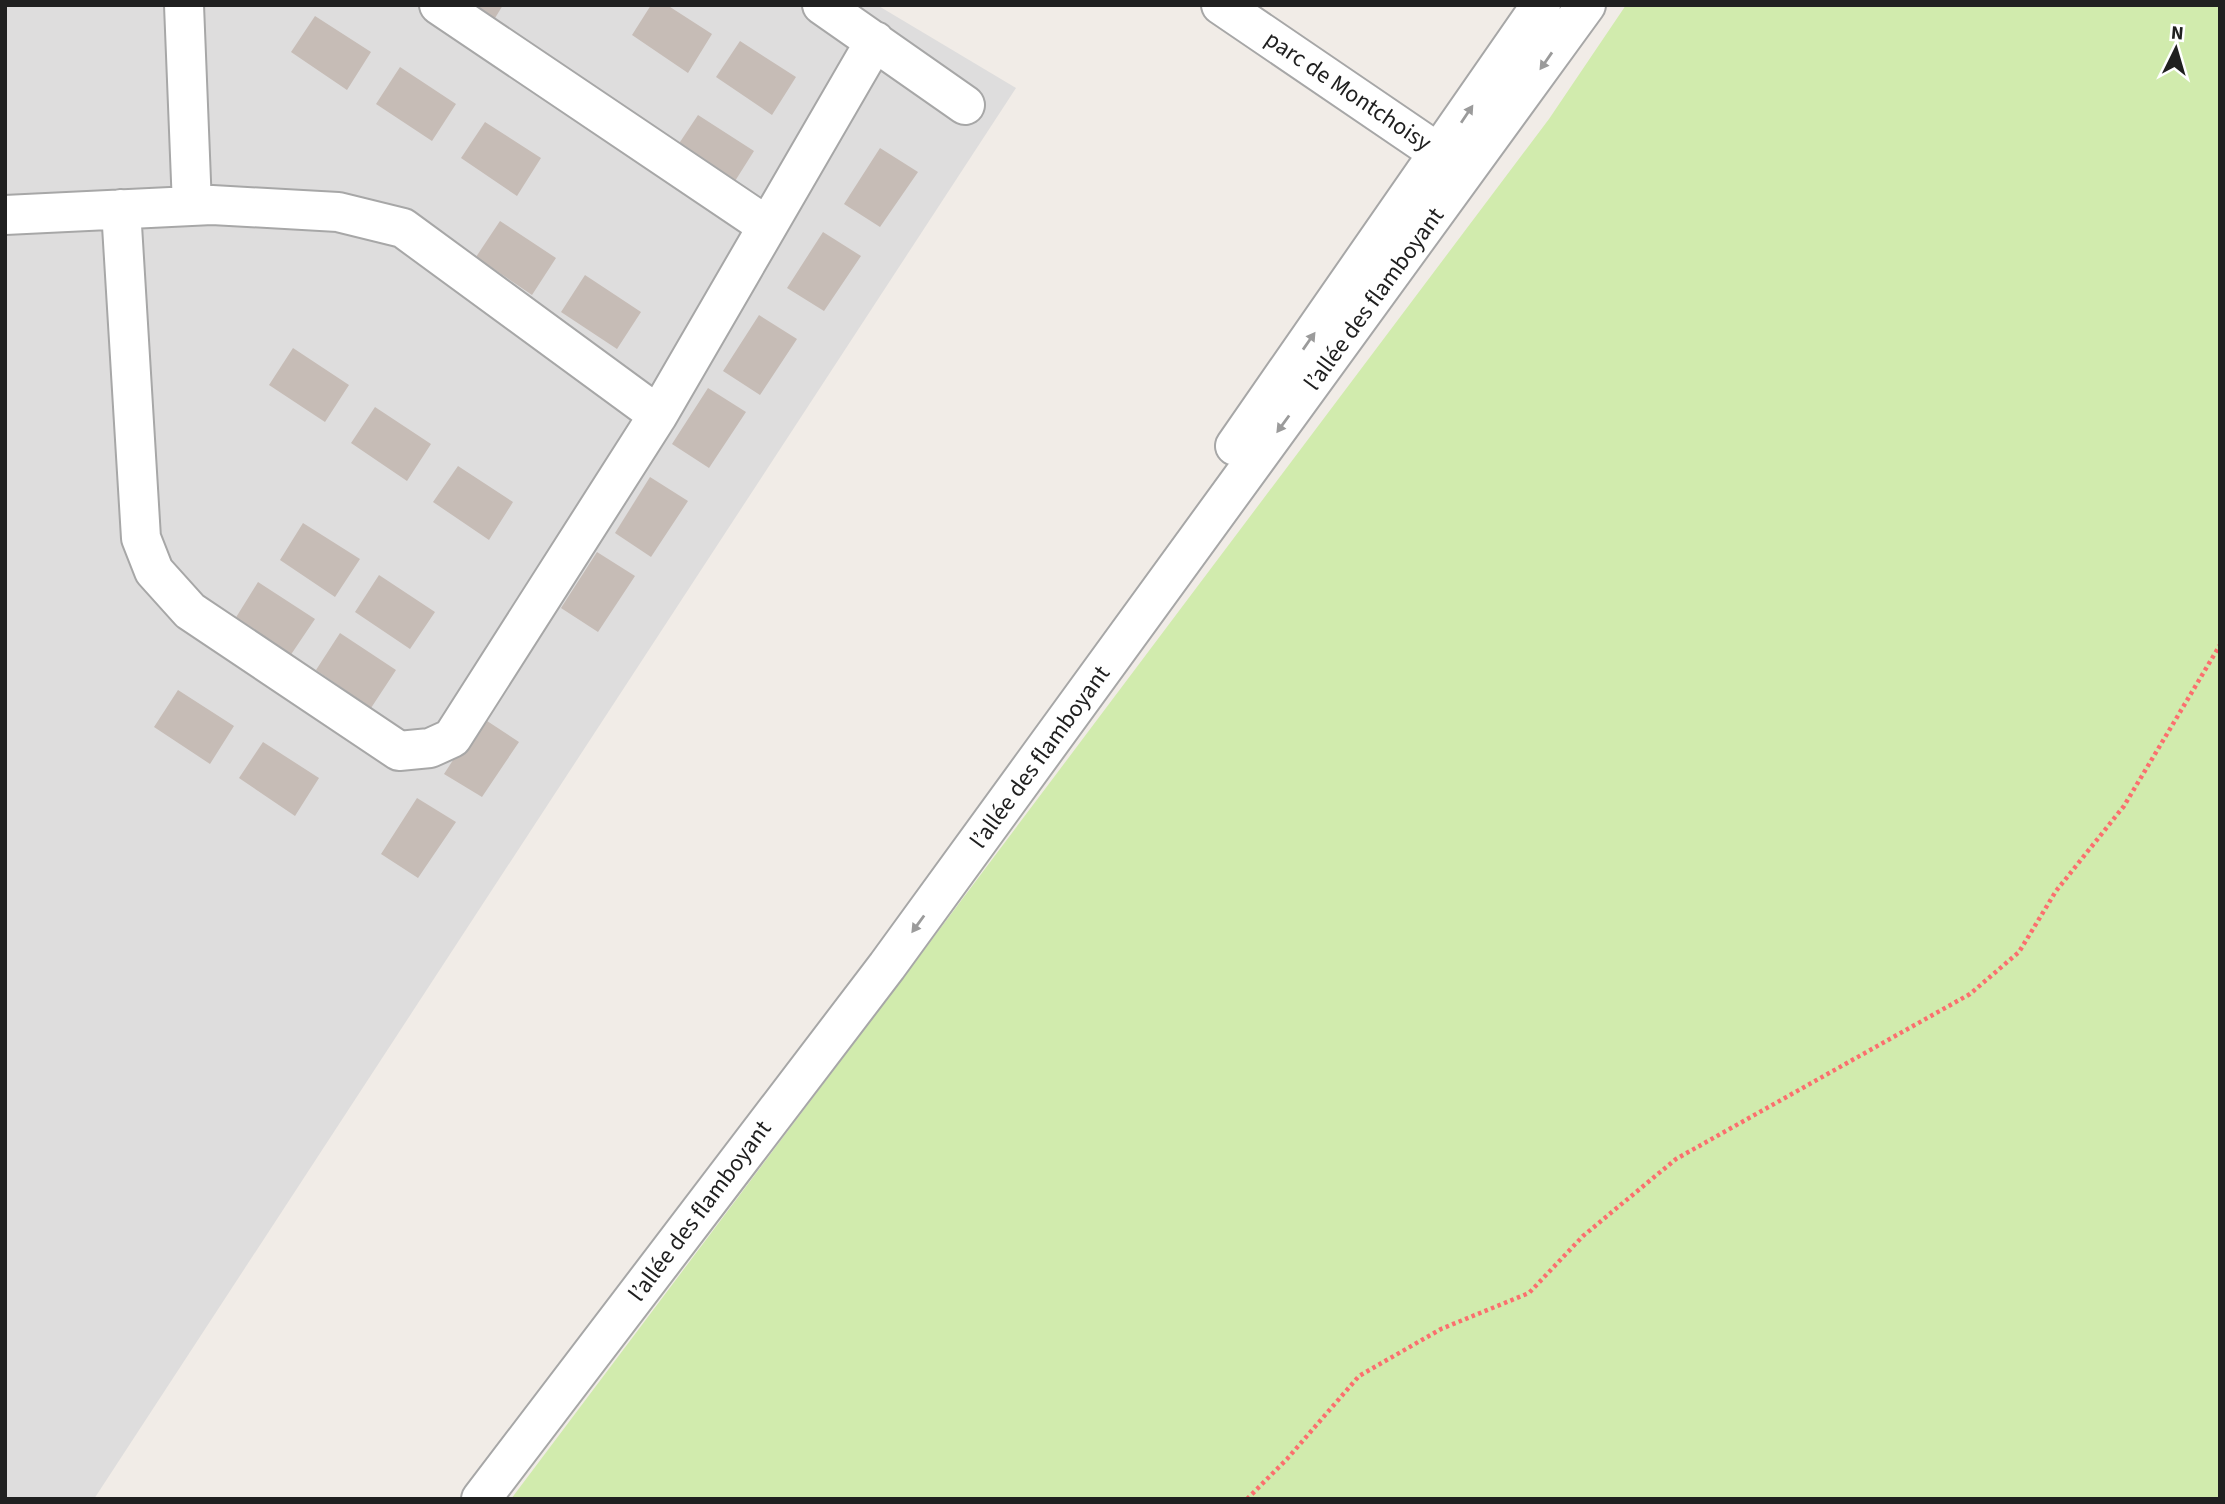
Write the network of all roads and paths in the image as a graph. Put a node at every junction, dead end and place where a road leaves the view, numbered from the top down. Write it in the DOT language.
graph roads {
  1 [pos="184,5"];
  2 [pos="439,5"];
  3 [pos="822,5"];
  4 [pos="1221,5"];
  5 [pos="1541,5"];
  6 [pos="1586,5"];
  7 [pos="875,41"];
  8 [pos="965,105"];
  9 [pos="1454,163"];
  10 [pos="192,206"];
  11 [pos="121,209"];
  12 [pos="5,215"];
  13 [pos="767,226"];
  14 [pos="658,415"];
  15 [pos="2220,645"];
  16 [pos="453,1499"];
  17 [pos="481,1499"];
  18 [pos="1247,1499"];
  1 -- 10 [label="street"];
  2 -- 13 [label="street"];
  3 -- 7 [label="street"];
  4 -- 9 [label="street, parc de Montchoisy"];
  9 -- 5 [label="street, l’allée des flamboyant, one-way"];
  6 -- 9 [label="street, l’allée des flamboyant, one-way"];
  7 -- 8 [label="street"];
  7 -- 13 [label="street"];
  16 -- 9 [label="street, l’allée des flamboyant, one-way"];
  9 -- 17 [label="street, l’allée des flamboyant, one-way"];
  10 -- 11 [label="street"];
  10 -- 14 [label="street"];
  11 -- 12 [label="street"];
  11 -- 14 [label="street"];
  13 -- 14 [label="street"];
  15 -- 18 [label="path"];
}
